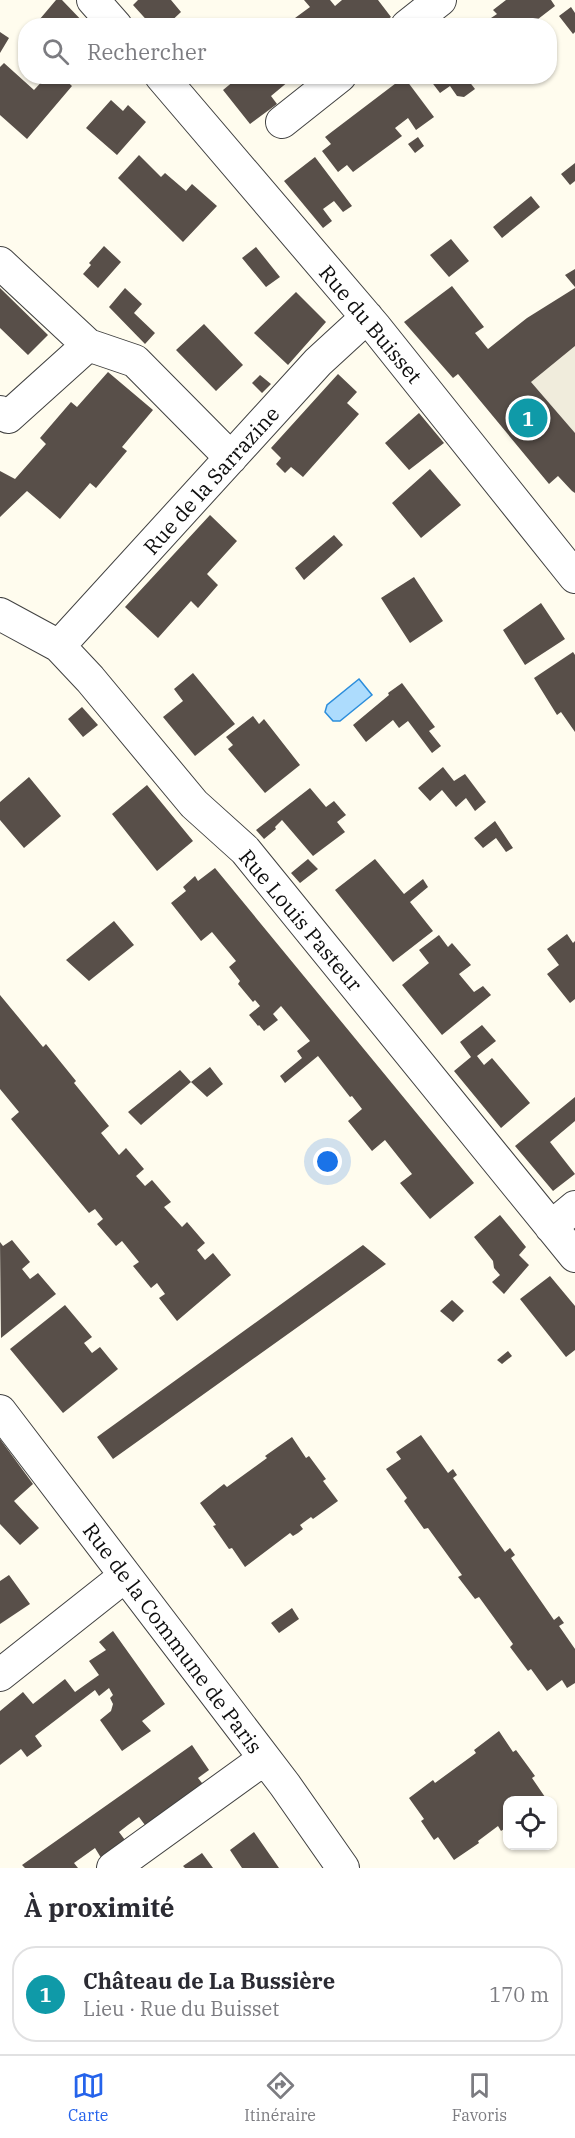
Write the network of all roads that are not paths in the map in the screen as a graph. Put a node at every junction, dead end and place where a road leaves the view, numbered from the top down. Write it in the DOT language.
graph roads {
  1 [pos="93,0"];
  2 [pos="440,0"];
  3 [pos="109,18"];
  4 [pos="417,18"];
  5 [pos="168,84"];
  6 [pos="330,84"];
  7 [pos="282,122"];
  8 [pos="0,263"];
  9 [pos="366,317"];
  10 [pos="88,345"];
  11 [pos="0,412"];
  12 [pos="231,458"];
  13 [pos="575,577"];
  14 [pos="0,614"];
  15 [pos="59,646"];
  16 [pos="575,1207"];
  17 [pos="551,1227"];
  18 [pos="575,1256"];
  19 [pos="0,1411"];
  20 [pos="125,1576"];
  21 [pos="0,1675"];
  22 [pos="264,1759"];
  23 [pos="113,1868"];
  24 [pos="343,1868"];
  1 -- 3 [label="street"];
  2 -- 4 [label="street"];
  5 -- 9 [label="street, Rue du Buisset"];
  6 -- 7 [label="street"];
  8 -- 10 [label="street"];
  9 -- 12 [label="street, Rue de la Sarrazine"];
  9 -- 13 [label="street, Rue du Buisset"];
  10 -- 11 [label="street"];
  10 -- 12 [label="street"];
  12 -- 15 [label="street, Rue de la Sarrazine"];
  14 -- 15 [label="street, Rue Louis Pasteur"];
  15 -- 17 [label="street, Rue Louis Pasteur"];
  16 -- 17 [label="street"];
  17 -- 18 [label="street, Rue Louis Pasteur"];
  19 -- 20 [label="street, Rue de la Commune de Paris"];
  20 -- 21 [label="street"];
  20 -- 22 [label="street, Rue de la Commune de Paris"];
  22 -- 23 [label="street"];
  22 -- 24 [label="street, Rue de la Commune de Paris"];
}
